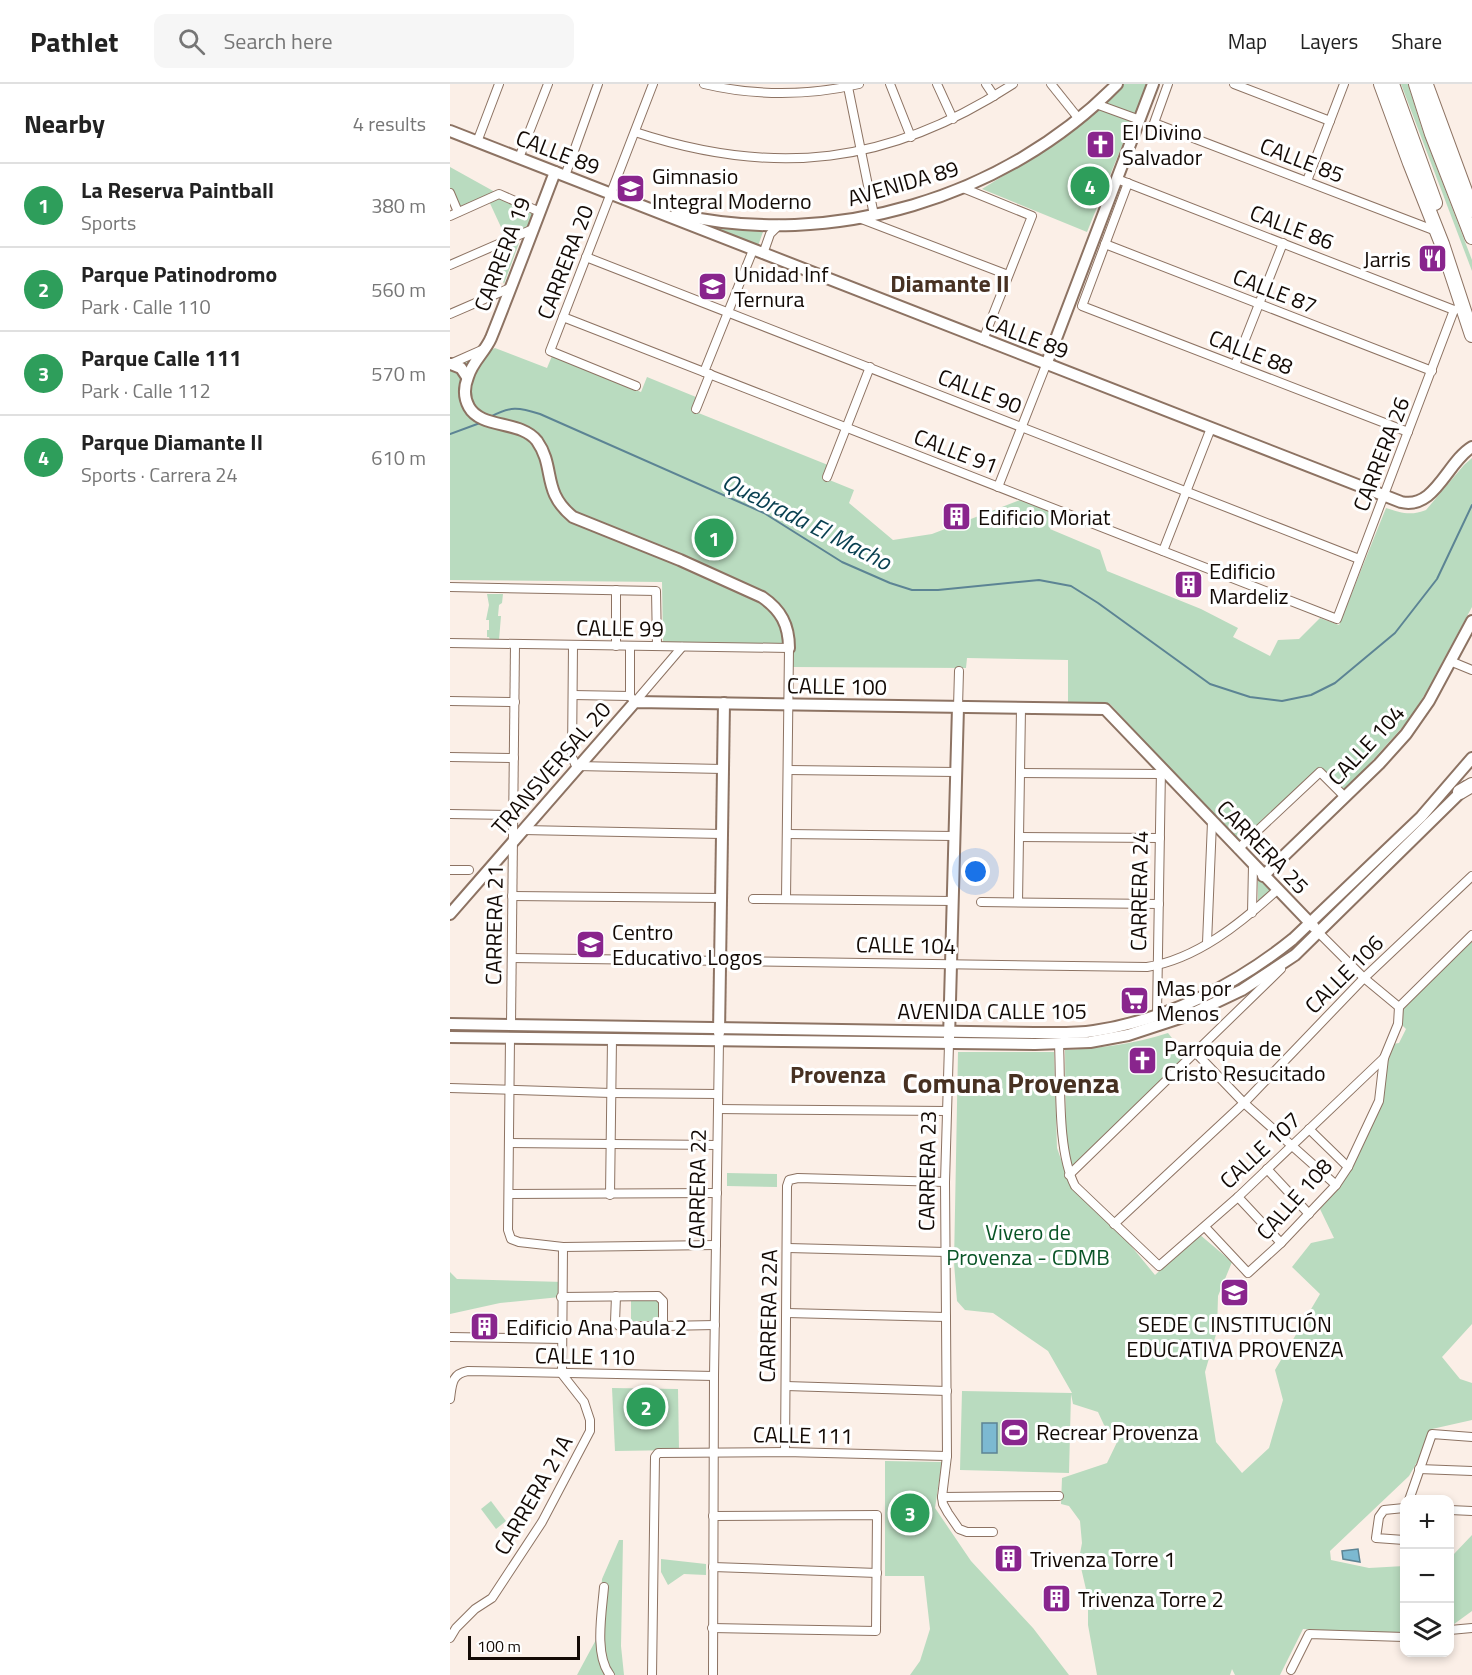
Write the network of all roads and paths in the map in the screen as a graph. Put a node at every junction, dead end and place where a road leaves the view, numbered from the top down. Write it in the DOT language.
graph roads {
  1 [pos="499,84"];
  2 [pos="548,84"];
  3 [pos="598,84"];
  4 [pos="653,84"];
  5 [pos="704,84"];
  6 [pos="859,84"];
  7 [pos="890,84"];
  8 [pos="937,84"];
  9 [pos="986,84"];
  10 [pos="1013,84"];
  11 [pos="1051,84"];
  12 [pos="1117,84"];
  13 [pos="1153,84"];
  14 [pos="1168,84"];
  15 [pos="1234,84"];
  16 [pos="1344,84"];
  17 [pos="1381,84"];
  18 [pos="1392,84"];
  19 [pos="1416,84"];
  20 [pos="1426,84"];
  21 [pos="848,87"];
  22 [pos="994,96"];
  23 [pos="1096,104"];
  24 [pos="953,119"];
  25 [pos="1079,119"];
  26 [pos="1140,120"];
  27 [pos="1330,121"];
  28 [pos="450,131"];
  29 [pos="635,132"];
  30 [pos="910,137"];
  31 [pos="477,142"];
  32 [pos="861,150"];
  33 [pos="519,159"];
  34 [pos="560,174"];
  35 [pos="1117,179"];
  36 [pos="1306,181"];
  37 [pos="1128,183"];
  38 [pos="963,188"];
  39 [pos="450,193"];
  40 [pos="611,194"];
  41 [pos="635,203"];
  42 [pos="1471,205"];
  43 [pos="458,212"];
  44 [pos="540,212"];
  45 [pos="874,215"];
  46 [pos="450,216"];
  47 [pos="859,218"];
  48 [pos="779,225"];
  49 [pos="533,229"];
  50 [pos="1437,231"];
  51 [pos="1472,237"];
  52 [pos="1283,243"];
  53 [pos="1105,244"];
  54 [pos="758,252"];
  55 [pos="586,256"];
  56 [pos="450,265"];
  57 [pos="1008,275"];
  58 [pos="510,288"];
  59 [pos="1259,304"];
  60 [pos="1463,309"];
  61 [pos="728,312"];
  62 [pos="450,314"];
  63 [pos="563,317"];
  64 [pos="1472,335"];
  65 [pos="983,340"];
  66 [pos="485,349"];
  67 [pos="450,364"];
  68 [pos="1046,364"];
  69 [pos="1235,365"];
  70 [pos="870,367"];
  71 [pos="1432,371"];
  72 [pos="707,373"];
  73 [pos="467,377"];
  74 [pos="636,386"];
  75 [pos="696,409"];
  76 [pos="1021,426"];
  77 [pos="846,428"];
  78 [pos="1211,428"];
  79 [pos="1408,432"];
  80 [pos="1472,447"];
  81 [pos="827,477"];
  82 [pos="998,487"];
  83 [pos="1186,491"];
  84 [pos="1383,495"];
  85 [pos="1163,551"];
  86 [pos="1359,559"];
  87 [pos="450,588"];
  88 [pos="616,590"];
  89 [pos="1336,619"];
  90 [pos="1472,621"];
  91 [pos="450,643"];
  92 [pos="515,644"];
  93 [pos="573,645"];
  94 [pos="616,646"];
  95 [pos="630,646"];
  96 [pos="657,646"];
  97 [pos="682,647"];
  98 [pos="789,648"];
  99 [pos="1450,661"];
  100 [pos="1472,670"];
  101 [pos="959,671"];
  102 [pos="573,695"];
  103 [pos="633,699"];
  104 [pos="450,701"];
  105 [pos="514,702"];
  106 [pos="724,704"];
  107 [pos="789,704"];
  108 [pos="958,707"];
  109 [pos="1021,708"];
  110 [pos="1105,709"];
  111 [pos="450,757"];
  112 [pos="514,758"];
  113 [pos="1472,758"];
  114 [pos="578,767"];
  115 [pos="723,769"];
  116 [pos="788,770"];
  117 [pos="1161,771"];
  118 [pos="956,772"];
  119 [pos="1020,773"];
  120 [pos="1472,780"];
  121 [pos="1466,788"];
  122 [pos="1345,797"];
  123 [pos="450,814"];
  124 [pos="513,815"];
  125 [pos="1212,822"];
  126 [pos="523,830"];
  127 [pos="722,834"];
  128 [pos="787,834"];
  129 [pos="954,836"];
  130 [pos="1019,837"];
  131 [pos="1160,838"];
  132 [pos="513,841"];
  133 [pos="1238,849"];
  134 [pos="1253,865"];
  135 [pos="450,870"];
  136 [pos="469,870"];
  137 [pos="1263,876"];
  138 [pos="1471,878"];
  139 [pos="1277,890"];
  140 [pos="512,896"];
  141 [pos="721,898"];
  142 [pos="753,898"];
  143 [pos="786,899"];
  144 [pos="953,901"];
  145 [pos="981,902"];
  146 [pos="1018,902"];
  147 [pos="1159,904"];
  148 [pos="450,914"];
  149 [pos="1252,914"];
  150 [pos="1310,923"];
  151 [pos="1318,932"];
  152 [pos="1472,935"];
  153 [pos="1207,943"];
  154 [pos="1295,955"];
  155 [pos="512,958"];
  156 [pos="720,962"];
  157 [pos="951,965"];
  158 [pos="1158,965"];
  159 [pos="1364,978"];
  160 [pos="1399,1007"];
  161 [pos="1157,1014"];
  162 [pos="450,1024"];
  163 [pos="511,1025"];
  164 [pos="719,1029"];
  165 [pos="450,1036"];
  166 [pos="510,1038"];
  167 [pos="949,1038"];
  168 [pos="612,1039"];
  169 [pos="719,1041"];
  170 [pos="1059,1044"];
  171 [pos="1196,1053"];
  172 [pos="1384,1058"];
  173 [pos="450,1088"];
  174 [pos="511,1091"];
  175 [pos="611,1093"];
  176 [pos="718,1094"];
  177 [pos="1244,1103"];
  178 [pos="718,1109"];
  179 [pos="947,1111"];
  180 [pos="1309,1129"];
  181 [pos="509,1143"];
  182 [pos="610,1143"];
  183 [pos="717,1145"];
  184 [pos="1292,1146"];
  185 [pos="1348,1167"];
  186 [pos="1267,1169"];
  187 [pos="1069,1175"];
  188 [pos="945,1182"];
  189 [pos="1336,1185"];
  190 [pos="717,1193"];
  191 [pos="508,1194"];
  192 [pos="610,1195"];
  193 [pos="1238,1197"];
  194 [pos="1309,1214"];
  195 [pos="1114,1224"];
  196 [pos="1205,1227"];
  197 [pos="1281,1243"];
  198 [pos="716,1245"];
  199 [pos="563,1247"];
  200 [pos="788,1248"];
  201 [pos="946,1252"];
  202 [pos="616,1296"];
  203 [pos="561,1297"];
  204 [pos="787,1313"];
  205 [pos="946,1317"];
  206 [pos="715,1325"];
  207 [pos="663,1326"];
  208 [pos="451,1337"];
  209 [pos="562,1339"];
  210 [pos="562,1374"];
  211 [pos="714,1376"];
  212 [pos="786,1386"];
  213 [pos="947,1391"];
  214 [pos="450,1399"];
  215 [pos="1472,1437"];
  216 [pos="714,1452"];
  217 [pos="785,1452"];
  218 [pos="947,1456"];
  219 [pos="1419,1469"];
  220 [pos="1472,1471"];
  221 [pos="1411,1495"];
  222 [pos="1059,1496"];
  223 [pos="942,1497"];
  224 [pos="1400,1508"];
  225 [pos="1454,1510"];
  226 [pos="1472,1511"];
  227 [pos="713,1516"];
  228 [pos="993,1532"];
  229 [pos="1400,1540"];
  230 [pos="712,1568"];
  231 [pos="877,1573"];
  232 [pos="604,1587"];
  233 [pos="712,1628"];
  234 [pos="1472,1628"];
  235 [pos="1454,1630"];
  236 [pos="1400,1637"];
  237 [pos="450,1638"];
  238 [pos="1291,1670"];
  239 [pos="610,1675"];
  240 [pos="652,1675"];
  241 [pos="713,1675"];
  1 -- 31 [label="street"];
  2 -- 33 [label="street"];
  3 -- 34 [label="street, CARRERA 19"];
  4 -- 29 [label="street, CARRERA 20"];
  5 -- 21 [label="street"];
  6 -- 21 [label="street"];
  7 -- 30 [label="street"];
  8 -- 24 [label="street"];
  9 -- 22 [label="street"];
  10 -- 22 [label="street"];
  11 -- 25 [label="street"];
  12 -- 23 [label="street, AVENIDA 89"];
  13 -- 26 [label="street"];
  14 -- 36 [label="street, CALLE 85"];
  15 -- 27 [label="street"];
  16 -- 27 [label="street"];
  17 -- 50 [label="highway"];
  18 -- 60 [label="highway"];
  19 -- 51 [label="highway"];
  20 -- 42 [label="highway"];
  21 -- 32 [label="street"];
  22 -- 24 [label="street"];
  23 -- 25 [label="street, AVENIDA 89"];
  23 -- 26 [label="street"];
  24 -- 30 [label="street"];
  25 -- 38 [label="street, AVENIDA 89"];
  26 -- 35 [label="street"];
  27 -- 36 [label="street"];
  28 -- 31 [label="street, CALLE 89"];
  29 -- 32 [label="street"];
  29 -- 40 [label="street, CARRERA 20"];
  30 -- 32 [label="street"];
  31 -- 33 [label="street, CALLE 89"];
  32 -- 45 [label="street"];
  33 -- 34 [label="street, CALLE 89"];
  34 -- 40 [label="street, CALLE 89"];
  34 -- 44 [label="street, CARRERA 19"];
  35 -- 37 [label="street, CALLE 86"];
  35 -- 68 [label="street"];
  36 -- 50 [label="street, CALLE 85"];
  37 -- 52 [label="street, CALLE 86"];
  37 -- 53 [label="street"];
  38 -- 45 [label="street, AVENIDA 89"];
  38 -- 57 [label="street"];
  39 -- 43 [label="street"];
  40 -- 41 [label="street, CALLE 89"];
  40 -- 55 [label="street, CARRERA 20"];
  41 -- 48 [label="street, AVENIDA 89"];
  41 -- 54 [label="street, CALLE 89"];
  43 -- 44 [label="street"];
  43 -- 46 [label="street"];
  44 -- 49 [label="street, CARRERA 19"];
  45 -- 47 [label="street, AVENIDA 89"];
  47 -- 48 [label="street, AVENIDA 89"];
  47 -- 57 [label="street"];
  48 -- 54 [label="street"];
  49 -- 56 [label="street"];
  49 -- 58 [label="street, CARRERA 19"];
  50 -- 60 [label="highway"];
  52 -- 59 [label="street"];
  52 -- 60 [label="street, CALLE 86"];
  53 -- 59 [label="street, CALLE 87"];
  53 -- 69 [label="street, CALLE 88"];
  54 -- 61 [label="street"];
  54 -- 65 [label="street, CALLE 89"];
  55 -- 61 [label="street, CALLE 90"];
  55 -- 63 [label="street, CARRERA 20"];
  57 -- 65 [label="street"];
  58 -- 62 [label="street"];
  58 -- 66 [label="street, CARRERA 19"];
  59 -- 69 [label="street"];
  59 -- 71 [label="street, CALLE 87"];
  60 -- 64 [label="highway"];
  60 -- 71 [label="street, CARRERA 26"];
  61 -- 70 [label="street, CALLE 90"];
  61 -- 72 [label="street"];
  63 -- 72 [label="street, CALLE 91"];
  63 -- 74 [label="street, CARRERA 20"];
  65 -- 68 [label="street, CALLE 89"];
  66 -- 67 [label="street"];
  66 -- 73 [label="street, CARRERA 19"];
  67 -- 73 [label="street"];
  68 -- 76 [label="street"];
  68 -- 78 [label="street, CALLE 89"];
  69 -- 79 [label="street, CALLE 88"];
  70 -- 76 [label="street, CALLE 90"];
  70 -- 77 [label="street"];
  71 -- 79 [label="street, CARRERA 26"];
  72 -- 75 [label="street"];
  72 -- 77 [label="street, CALLE 91"];
  73 -- 98 [label="street"];
  76 -- 82 [label="street"];
  76 -- 83 [label="street, CALLE 90"];
  77 -- 81 [label="street"];
  77 -- 82 [label="street, CALLE 91"];
  78 -- 83 [label="street"];
  78 -- 84 [label="street, CALLE 89"];
  79 -- 84 [label="street, CARRERA 26"];
  80 -- 84 [label="street, CALLE 89"];
  82 -- 85 [label="street, CALLE 91"];
  83 -- 85 [label="street"];
  83 -- 86 [label="street, CALLE 90"];
  84 -- 86 [label="street, CARRERA 26"];
  85 -- 89 [label="street, CALLE 91"];
  86 -- 89 [label="street, CARRERA 26"];
  87 -- 88 [label="street"];
  88 -- 94 [label="street"];
  88 -- 96 [label="street"];
  90 -- 99 [label="street, CALLE 104"];
  91 -- 92 [label="street, CALLE 99"];
  92 -- 93 [label="street, CALLE 99"];
  92 -- 105 [label="street, CARRERA 21"];
  93 -- 94 [label="street, CALLE 99"];
  93 -- 102 [label="street"];
  94 -- 95 [label="street, CALLE 99"];
  95 -- 96 [label="street, CALLE 99"];
  95 -- 103 [label="street"];
  96 -- 97 [label="street, CALLE 99"];
  97 -- 98 [label="street, CALLE 99"];
  97 -- 103 [label="street, TRANSVERSAL 20"];
  98 -- 107 [label="street"];
  99 -- 100 [label="street"];
  99 -- 122 [label="street, CALLE 104"];
  101 -- 108 [label="street"];
  102 -- 103 [label="street, CALLE 100"];
  102 -- 114 [label="street"];
  103 -- 106 [label="street, CALLE 100"];
  103 -- 114 [label="street, TRANSVERSAL 20"];
  104 -- 105 [label="street"];
  105 -- 112 [label="street, CARRERA 21"];
  106 -- 107 [label="street, CALLE 100"];
  106 -- 115 [label="street, CARRERA 22"];
  107 -- 108 [label="street, CALLE 100"];
  107 -- 116 [label="street"];
  108 -- 109 [label="street, CALLE 100"];
  108 -- 118 [label="street, CARRERA 23"];
  109 -- 110 [label="street, CALLE 100"];
  109 -- 119 [label="street"];
  110 -- 117 [label="street, CARRERA 25"];
  111 -- 112 [label="street"];
  112 -- 124 [label="street, CARRERA 21"];
  113 -- 150 [label="street, AVENIDA CALLE 105"];
  114 -- 115 [label="street"];
  114 -- 126 [label="street, TRANSVERSAL 20"];
  115 -- 127 [label="street, CARRERA 22"];
  116 -- 118 [label="street"];
  116 -- 128 [label="street"];
  117 -- 119 [label="street"];
  117 -- 125 [label="street, CARRERA 25"];
  117 -- 131 [label="street, CARRERA 24"];
  118 -- 129 [label="street, CARRERA 23"];
  119 -- 130 [label="street"];
  120 -- 121 [label="street, AVENIDA CALLE 105"];
  121 -- 151 [label="street, AVENIDA CALLE 105"];
  122 -- 133 [label="street"];
  122 -- 137 [label="street, CALLE 104"];
  123 -- 124 [label="street"];
  124 -- 132 [label="street, CARRERA 21"];
  125 -- 133 [label="street, CARRERA 25"];
  125 -- 153 [label="street"];
  126 -- 127 [label="street"];
  126 -- 132 [label="street, TRANSVERSAL 20"];
  127 -- 141 [label="street, CARRERA 22"];
  128 -- 129 [label="street"];
  128 -- 143 [label="street"];
  129 -- 144 [label="street, CARRERA 23"];
  130 -- 131 [label="street"];
  130 -- 146 [label="street"];
  131 -- 147 [label="street, CARRERA 24"];
  132 -- 140 [label="street, CARRERA 21"];
  132 -- 148 [label="street, TRANSVERSAL 20"];
  133 -- 134 [label="street, CARRERA 25"];
  134 -- 137 [label="street, CARRERA 25"];
  134 -- 149 [label="street"];
  135 -- 136 [label="street"];
  137 -- 139 [label="street, CARRERA 25"];
  138 -- 159 [label="street, CALLE 106"];
  139 -- 149 [label="street, CALLE 104"];
  139 -- 150 [label="street, CARRERA 25"];
  140 -- 141 [label="street"];
  140 -- 155 [label="street, CARRERA 21"];
  141 -- 156 [label="street, CARRERA 22"];
  142 -- 143 [label="street"];
  143 -- 144 [label="street"];
  144 -- 157 [label="street, CARRERA 23"];
  145 -- 146 [label="street"];
  146 -- 147 [label="street"];
  147 -- 158 [label="street, CARRERA 24"];
  149 -- 153 [label="street, CALLE 104"];
  150 -- 151 [label="street, CARRERA 25"];
  150 -- 161 [label="street, AVENIDA CALLE 105"];
  151 -- 154 [label="street, AVENIDA CALLE 105"];
  151 -- 159 [label="street, CARRERA 25"];
  152 -- 160 [label="street"];
  153 -- 158 [label="street, CALLE 104"];
  154 -- 170 [label="street, AVENIDA CALLE 105"];
  154 -- 171 [label="street"];
  155 -- 156 [label="street, CALLE 104"];
  155 -- 163 [label="street, CARRERA 21"];
  156 -- 157 [label="street, CALLE 104"];
  156 -- 164 [label="street, CARRERA 22"];
  157 -- 158 [label="street, CALLE 104"];
  157 -- 167 [label="street, CARRERA 23"];
  158 -- 161 [label="street, CARRERA 24"];
  159 -- 160 [label="street, CARRERA 25"];
  159 -- 177 [label="street, CALLE 106"];
  160 -- 172 [label="street, CALLE 108"];
  161 -- 167 [label="street, AVENIDA CALLE 105"];
  162 -- 163 [label="street, AVENIDA CALLE 105"];
  163 -- 164 [label="street, AVENIDA CALLE 105"];
  164 -- 167 [label="street, AVENIDA CALLE 105"];
  164 -- 169 [label="street, CARRERA 22"];
  165 -- 166 [label="street, AVENIDA CALLE 105"];
  166 -- 168 [label="street, AVENIDA CALLE 105"];
  166 -- 174 [label="street"];
  167 -- 169 [label="street, AVENIDA CALLE 105"];
  167 -- 170 [label="street, AVENIDA CALLE 105"];
  167 -- 179 [label="street, CARRERA 23"];
  168 -- 169 [label="street, AVENIDA CALLE 105"];
  168 -- 175 [label="street"];
  169 -- 176 [label="street, CARRERA 22"];
  170 -- 187 [label="street"];
  171 -- 177 [label="street"];
  171 -- 187 [label="street"];
  172 -- 180 [label="street, CALLE 107"];
  172 -- 185 [label="street, CALLE 108"];
  173 -- 174 [label="street"];
  174 -- 175 [label="street"];
  174 -- 181 [label="street"];
  175 -- 176 [label="street"];
  175 -- 182 [label="street"];
  176 -- 178 [label="street, CARRERA 22"];
  177 -- 184 [label="street"];
  177 -- 195 [label="street, CALLE 106"];
  178 -- 179 [label="street"];
  178 -- 183 [label="street, CARRERA 22"];
  179 -- 188 [label="street, CARRERA 23"];
  180 -- 184 [label="street, CALLE 107"];
  180 -- 185 [label="street"];
  181 -- 182 [label="street"];
  181 -- 191 [label="street"];
  182 -- 183 [label="street"];
  182 -- 192 [label="street"];
  183 -- 190 [label="street, CARRERA 22"];
  184 -- 186 [label="street, CALLE 107"];
  184 -- 189 [label="street"];
  185 -- 189 [label="street, CALLE 108"];
  186 -- 193 [label="street, CALLE 107"];
  186 -- 194 [label="street"];
  187 -- 195 [label="street"];
  188 -- 200 [label="street, CARRERA 22A"];
  188 -- 201 [label="street, CARRERA 23"];
  189 -- 194 [label="street, CALLE 108"];
  190 -- 192 [label="street"];
  190 -- 198 [label="street, CARRERA 22"];
  191 -- 192 [label="street"];
  191 -- 199 [label="street"];
  193 -- 196 [label="street, CALLE 107"];
  193 -- 197 [label="street"];
  194 -- 197 [label="street, CALLE 108"];
  195 -- 196 [label="street, CALLE 107"];
  196 -- 197 [label="street, CALLE 108"];
  198 -- 199 [label="street"];
  198 -- 206 [label="street, CARRERA 22"];
  199 -- 203 [label="street"];
  200 -- 201 [label="street"];
  200 -- 204 [label="street, CARRERA 22A"];
  201 -- 205 [label="street, CARRERA 23"];
  202 -- 203 [label="street"];
  202 -- 207 [label="street"];
  202 -- 207 [label="street"];
  203 -- 209 [label="street"];
  204 -- 205 [label="street"];
  204 -- 212 [label="street, CARRERA 22A"];
  205 -- 213 [label="street, CARRERA 23"];
  206 -- 207 [label="street"];
  206 -- 211 [label="street, CARRERA 22"];
  208 -- 209 [label="street"];
  209 -- 210 [label="street"];
  210 -- 211 [label="street, CALLE 110"];
  210 -- 214 [label="street, CALLE 110"];
  210 -- 237 [label="street, CARRERA 21A"];
  211 -- 216 [label="street, CARRERA 22"];
  212 -- 213 [label="street"];
  212 -- 217 [label="street, CARRERA 22A"];
  213 -- 218 [label="street, CARRERA 23"];
  215 -- 219 [label="street"];
  216 -- 217 [label="street, CALLE 111"];
  216 -- 227 [label="street, CARRERA 22"];
  216 -- 240 [label="street, CALLE 111"];
  217 -- 218 [label="street, CALLE 111"];
  218 -- 223 [label="street, CARRERA 23"];
  219 -- 220 [label="street"];
  219 -- 221 [label="street"];
  222 -- 223 [label="street"];
  223 -- 228 [label="street"];
  224 -- 229 [label="street"];
  225 -- 226 [label="street"];
  227 -- 230 [label="street, CARRERA 22"];
  227 -- 231 [label="street"];
  230 -- 231 [label="street"];
  230 -- 233 [label="street, CARRERA 22"];
  231 -- 233 [label="street"];
  232 -- 239 [label="street"];
  233 -- 241 [label="street, CARRERA 22"];
  234 -- 235 [label="street"];
  236 -- 238 [label="street"];
}
